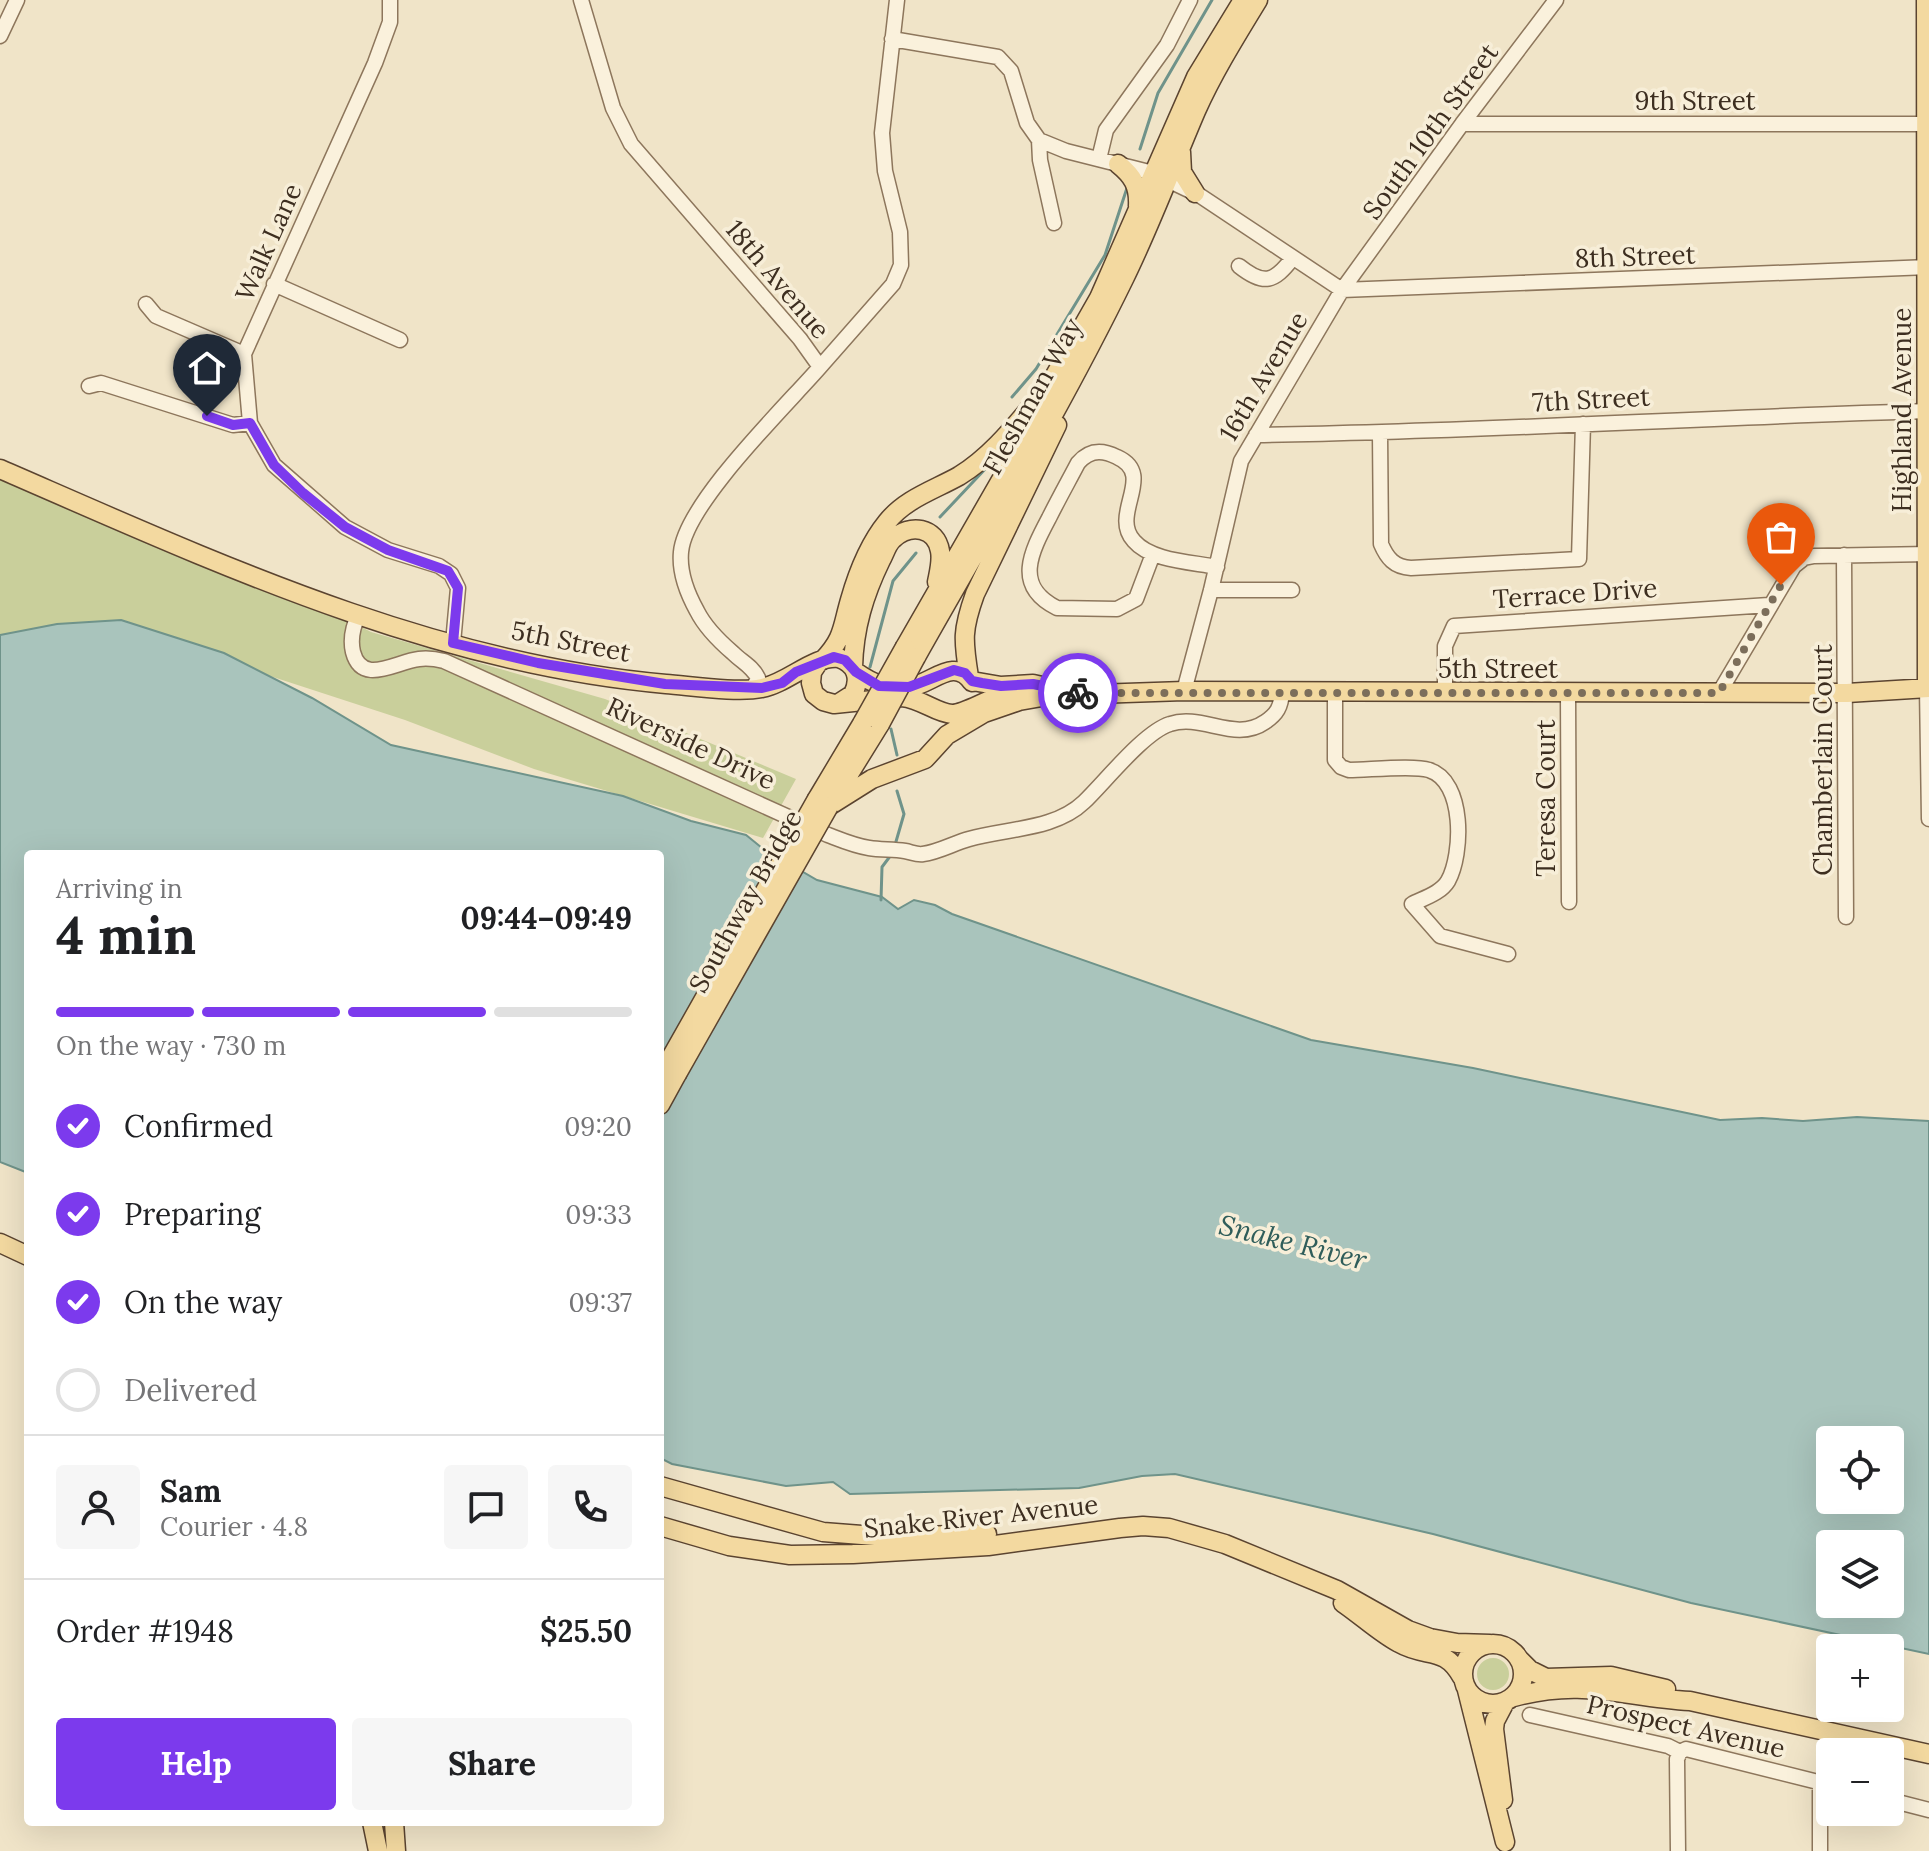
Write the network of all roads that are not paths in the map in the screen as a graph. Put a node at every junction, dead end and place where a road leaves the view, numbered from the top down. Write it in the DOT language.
graph roads {
  1 [pos="17,0"];
  2 [pos="390,0"];
  3 [pos="581,0"];
  4 [pos="897,0"];
  5 [pos="1190,0"];
  6 [pos="1243,0"];
  7 [pos="1258,0"];
  8 [pos="1556,0"];
  9 [pos="1926,0"];
  10 [pos="0,36"];
  11 [pos="892,39"];
  12 [pos="1462,124"];
  13 [pos="1928,124"];
  14 [pos="1039,140"];
  15 [pos="1181,149"];
  16 [pos="1099,159"];
  17 [pos="1118,164"];
  18 [pos="1160,176"];
  19 [pos="1195,193"];
  20 [pos="1137,213"];
  21 [pos="1054,223"];
  22 [pos="1292,259"];
  23 [pos="1239,266"];
  24 [pos="1928,267"];
  25 [pos="274,284"];
  26 [pos="1342,290"];
  27 [pos="146,304"];
  28 [pos="400,340"];
  29 [pos="244,354"];
  30 [pos="820,367"];
  31 [pos="1073,382"];
  32 [pos="1050,384"];
  33 [pos="89,386"];
  34 [pos="1928,411"];
  35 [pos="250,423"];
  36 [pos="1583,424"];
  37 [pos="1380,433"];
  38 [pos="1256,435"];
  39 [pos="0,469"];
  40 [pos="1153,554"];
  41 [pos="1928,554"];
  42 [pos="1844,555"];
  43 [pos="1217,567"];
  44 [pos="1211,590"];
  45 [pos="1292,590"];
  46 [pos="935,592"];
  47 [pos="1769,605"];
  48 [pos="357,614"];
  49 [pos="453,643"];
  50 [pos="911,652"];
  51 [pos="821,661"];
  52 [pos="854,670"];
  53 [pos="971,679"];
  54 [pos="782,683"];
  55 [pos="1928,688"];
  56 [pos="753,689"];
  57 [pos="1184,691"];
  58 [pos="1068,692"];
  59 [pos="1282,692"];
  60 [pos="1335,693"];
  61 [pos="1445,693"];
  62 [pos="1719,693"];
  63 [pos="1847,693"];
  64 [pos="814,694"];
  65 [pos="1568,694"];
  66 [pos="1041,697"];
  67 [pos="839,703"];
  68 [pos="963,710"];
  69 [pos="894,770"];
  70 [pos="823,802"];
  71 [pos="1928,810"];
  72 [pos="1929,819"];
  73 [pos="1569,902"];
  74 [pos="1846,917"];
  75 [pos="1508,954"];
  76 [pos="664,1069"];
  77 [pos="664,1098"];
  78 [pos="0,1243"];
  79 [pos="24,1254"];
  80 [pos="669,1489"];
  81 [pos="664,1527"];
  82 [pos="1062,1535"];
  83 [pos="1301,1576"];
  84 [pos="1490,1644"];
  85 [pos="1520,1660"];
  86 [pos="1464,1683"];
  87 [pos="1510,1699"];
  88 [pos="1690,1701"];
  89 [pos="1530,1715"];
  90 [pos="1680,1752"];
  91 [pos="1929,1754"];
  92 [pos="1816,1782"];
  93 [pos="1904,1804"];
  94 [pos="1929,1810"];
  95 [pos="361,1826"];
  96 [pos="373,1826"];
  97 [pos="394,1826"];
  98 [pos="1822,1826"];
  99 [pos="1506,1847"];
  100 [pos="365,1851"];
  101 [pos="378,1851"];
  102 [pos="396,1851"];
  103 [pos="1678,1851"];
  104 [pos="1820,1851"];
  1 -- 10 [label="street"];
  2 -- 25 [label="street, Walk Lane"];
  3 -- 30 [label="street, 18th Avenue"];
  4 -- 11 [label="street"];
  5 -- 16 [label="street"];
  6 -- 18 [label="main road, Fleshman Way"];
  7 -- 15 [label="main road, Fleshman Way"];
  8 -- 12 [label="street, South 10th Street"];
  9 -- 13 [label="main road, Highland Avenue"];
  11 -- 14 [label="street"];
  11 -- 30 [label="street"];
  12 -- 13 [label="street, 9th Street"];
  12 -- 26 [label="street, South 10th Street"];
  13 -- 24 [label="main road, Highland Avenue"];
  14 -- 16 [label="street"];
  14 -- 21 [label="street"];
  15 -- 18 [label="main road, Fleshman Way"];
  15 -- 19 [label="main road"];
  16 -- 17 [label="street"];
  17 -- 18 [label="street"];
  17 -- 20 [label="main road"];
  18 -- 19 [label="street"];
  18 -- 20 [label="main road, Fleshman Way"];
  18 -- 31 [label="main road, Fleshman Way"];
  19 -- 22 [label="street"];
  20 -- 32 [label="main road, Fleshman Way"];
  22 -- 23 [label="street"];
  22 -- 26 [label="street"];
  24 -- 26 [label="street, 8th Street"];
  24 -- 34 [label="main road, Highland Avenue"];
  25 -- 28 [label="street"];
  25 -- 29 [label="street, Walk Lane"];
  26 -- 38 [label="street, 16th Avenue"];
  27 -- 29 [label="street"];
  29 -- 35 [label="street, Walk Lane"];
  30 -- 56 [label="street, 18th Avenue"];
  31 -- 50 [label="main road, Fleshman Way"];
  31 -- 53 [label="main road"];
  32 -- 46 [label="main road, Fleshman Way"];
  32 -- 51 [label="main road"];
  33 -- 35 [label="street"];
  34 -- 36 [label="street, 7th Street"];
  34 -- 41 [label="main road, Highland Avenue"];
  35 -- 49 [label="street, Walk Lane"];
  36 -- 37 [label="street, 7th Street"];
  36 -- 37 [label="street"];
  37 -- 38 [label="street, 7th Street"];
  38 -- 43 [label="street, 16th Avenue"];
  39 -- 48 [label="main road"];
  40 -- 40 [label="street"];
  40 -- 43 [label="street"];
  41 -- 42 [label="street"];
  41 -- 55 [label="main road, Highland Avenue"];
  42 -- 47 [label="street"];
  42 -- 63 [label="street, Chamberlain Court"];
  43 -- 44 [label="street, 16th Avenue"];
  44 -- 45 [label="street"];
  44 -- 57 [label="street, 16th Avenue"];
  46 -- 50 [label="main road, Fleshman Way"];
  46 -- 52 [label="main road"];
  47 -- 61 [label="street, Terrace Drive"];
  47 -- 62 [label="street"];
  48 -- 49 [label="main road, 5th Street"];
  48 -- 59 [label="street, Riverside Drive"];
  49 -- 56 [label="main road, 5th Street"];
  50 -- 70 [label="main road, Fleshman Way, bridge"];
  51 -- 52 [label="main road"];
  51 -- 54 [label="main road, 5th Street"];
  51 -- 64 [label="main road"];
  52 -- 53 [label="main road, 5th Street"];
  52 -- 67 [label="main road"];
  53 -- 58 [label="main road, 5th Street"];
  53 -- 68 [label="main road"];
  54 -- 56 [label="main road, 5th Street"];
  54 -- 64 [label="main road"];
  55 -- 63 [label="main road, 5th Street"];
  55 -- 71 [label="street, Highland Avenue"];
  57 -- 58 [label="main road, 5th Street"];
  57 -- 59 [label="main road, 5th Street"];
  58 -- 66 [label="main road, 5th Street"];
  59 -- 60 [label="main road, 5th Street"];
  60 -- 61 [label="main road, 5th Street"];
  60 -- 75 [label="street"];
  61 -- 65 [label="main road, 5th Street"];
  62 -- 63 [label="main road, 5th Street"];
  62 -- 65 [label="main road, 5th Street"];
  63 -- 74 [label="street, Chamberlain Court"];
  64 -- 67 [label="main road"];
  65 -- 73 [label="street, Teresa Court"];
  66 -- 68 [label="main road, 5th Street"];
  66 -- 69 [label="main road"];
  67 -- 68 [label="main road"];
  68 -- 69 [label="main road"];
  69 -- 70 [label="main road"];
  70 -- 76 [label="main road, Southway Bridge, bridge"];
  70 -- 77 [label="main road, Southway Bridge, bridge"];
  71 -- 72 [label="street, Highland Avenue"];
  78 -- 79 [label="main road"];
  80 -- 82 [label="main road"];
  81 -- 82 [label="main road, Snake River Avenue"];
  82 -- 83 [label="main road, Snake River Avenue"];
  83 -- 84 [label="main road, Snake River Avenue"];
  83 -- 86 [label="main road, Snake River Avenue"];
  84 -- 85 [label="main road"];
  84 -- 86 [label="main road"];
  85 -- 87 [label="main road"];
  85 -- 88 [label="main road"];
  86 -- 87 [label="main road"];
  86 -- 99 [label="main road"];
  87 -- 88 [label="main road"];
  87 -- 99 [label="main road"];
  88 -- 91 [label="main road"];
  89 -- 90 [label="street, Prospect Avenue"];
  90 -- 92 [label="street, Prospect Avenue"];
  90 -- 103 [label="street"];
  93 -- 94 [label="street"];
  95 -- 100 [label="main road"];
  96 -- 101 [label="main road"];
  97 -- 102 [label="main road"];
  98 -- 104 [label="street"];
}
